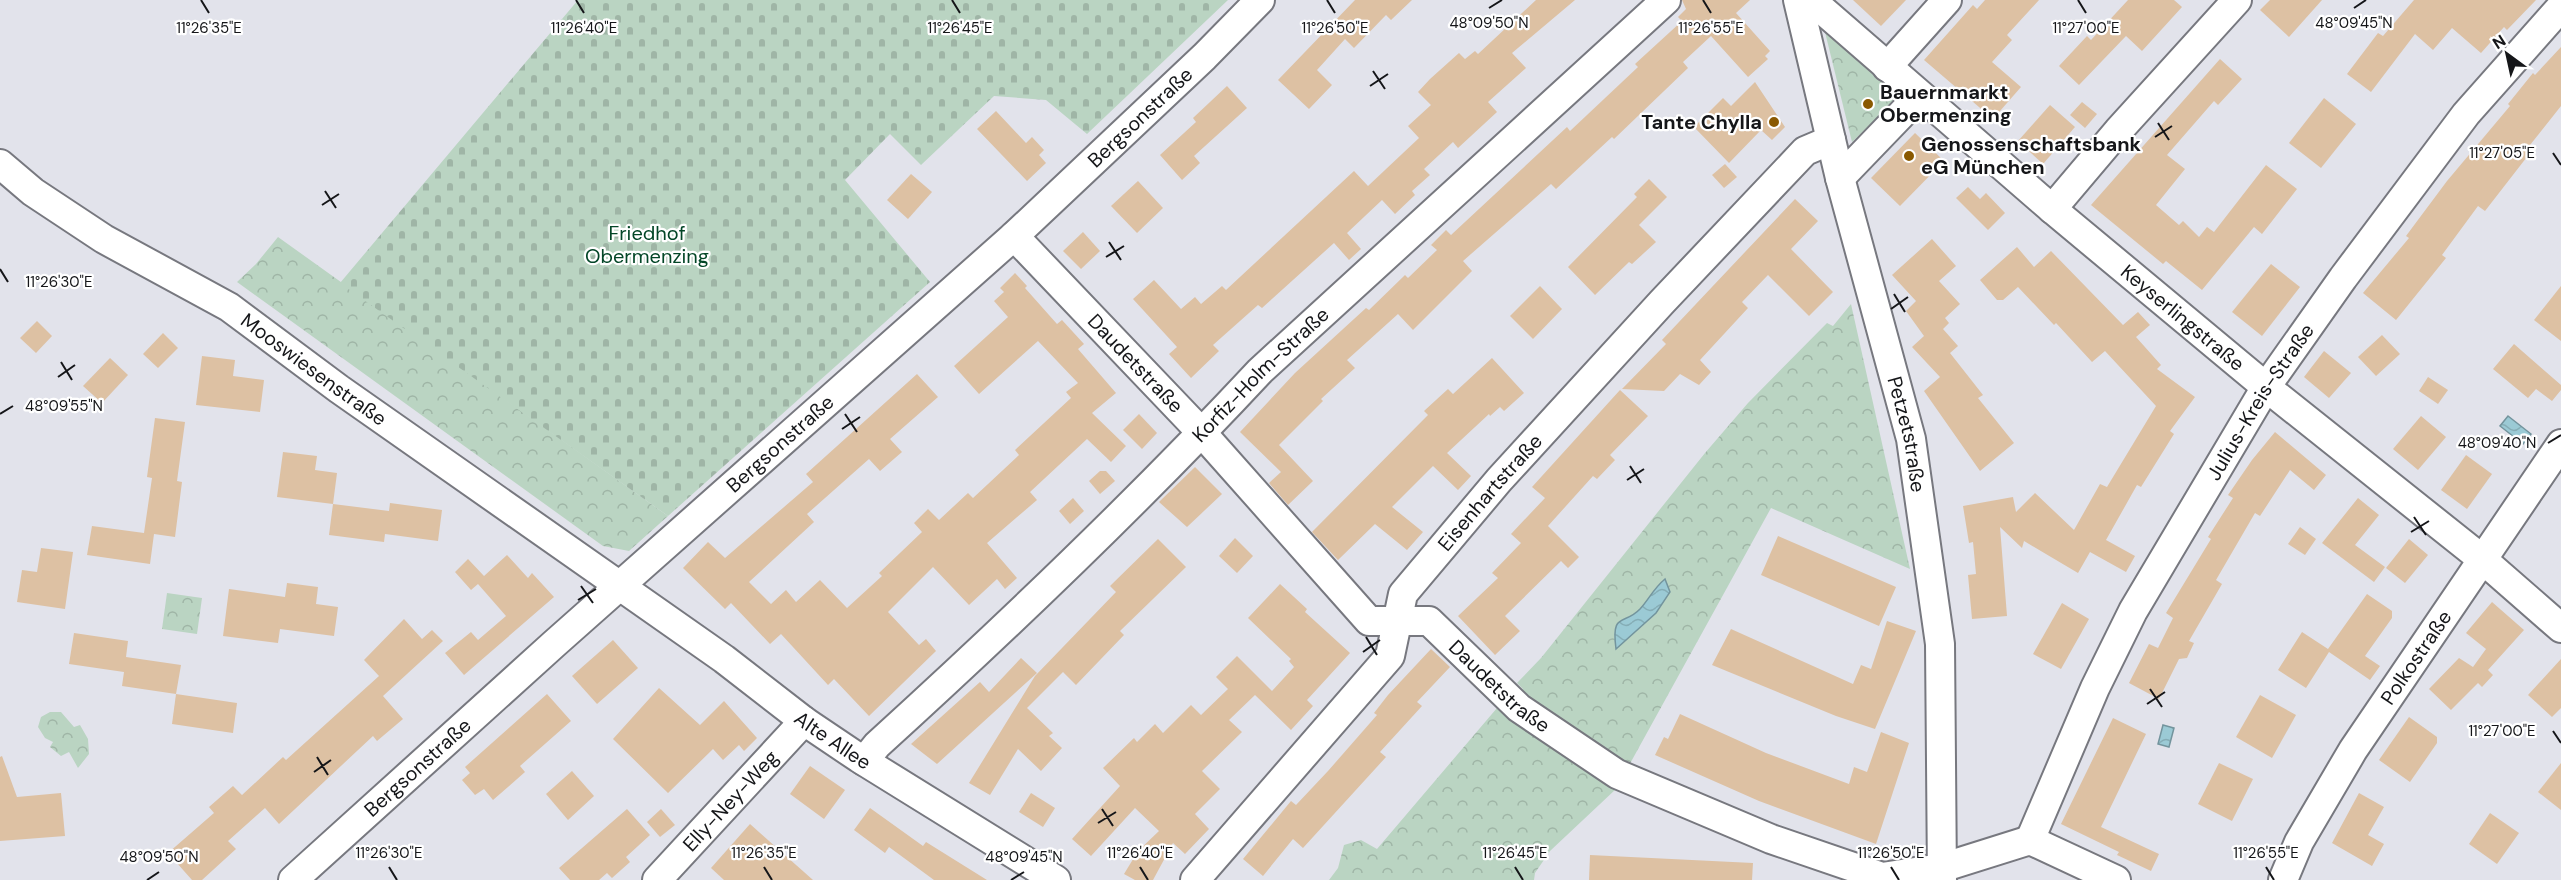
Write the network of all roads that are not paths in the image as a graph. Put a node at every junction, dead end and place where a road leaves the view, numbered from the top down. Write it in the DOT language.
graph roads {
  1 [pos="1260,0"];
  2 [pos="1666,0"];
  3 [pos="1798,0"];
  4 [pos="1811,0"];
  5 [pos="1947,0"];
  6 [pos="2237,0"];
  7 [pos="2561,7"];
  8 [pos="1887,68"];
  9 [pos="1919,96"];
  10 [pos="1831,140"];
  11 [pos="0,164"];
  12 [pos="1840,178"];
  13 [pos="2052,209"];
  14 [pos="1014,236"];
  15 [pos="2266,387"];
  16 [pos="1202,434"];
  17 [pos="2561,444"];
  18 [pos="2482,559"];
  19 [pos="620,587"];
  20 [pos="1397,622"];
  21 [pos="2561,628"];
  22 [pos="804,721"];
  23 [pos="864,761"];
  24 [pos="2030,840"];
  25 [pos="1941,874"];
  26 [pos="672,876"];
  27 [pos="293,880"];
  28 [pos="1056,880"];
  29 [pos="1195,880"];
  30 [pos="2116,880"];
  31 [pos="2283,880"];
  1 -- 14 [label="street, Bergsonstraße"];
  2 -- 16 [label="street, Korfiz-Holm-Straße"];
  3 -- 10 [label="street, Petzetstraße"];
  4 -- 8 [label="street, Keyserlingstraße"];
  5 -- 8 [label="street"];
  6 -- 13 [label="street"];
  7 -- 15 [label="street, Julius-Kreis-Straße"];
  8 -- 9 [label="street, Keyserlingstraße"];
  9 -- 12 [label="street"];
  9 -- 13 [label="street, Keyserlingstraße"];
  10 -- 12 [label="street, Petzetstraße"];
  10 -- 20 [label="street, Eisenhartstraße"];
  11 -- 19 [label="street, Mooswiesenstraße"];
  12 -- 25 [label="street, Petzetstraße"];
  13 -- 15 [label="street, Keyserlingstraße"];
  14 -- 16 [label="street, Daudetstraße"];
  14 -- 19 [label="street, Bergsonstraße"];
  15 -- 18 [label="street, Keyserlingstraße"];
  15 -- 24 [label="street, Julius-Kreis-Straße"];
  16 -- 20 [label="street, Daudetstraße"];
  16 -- 23 [label="street, Korfiz-Holm-Straße"];
  17 -- 18 [label="street, Polkostraße"];
  18 -- 21 [label="street, Keyserlingstraße"];
  18 -- 31 [label="street, Polkostraße"];
  19 -- 22 [label="street, Alte Allee"];
  19 -- 27 [label="street, Bergsonstraße"];
  20 -- 25 [label="street, Daudetstraße"];
  20 -- 29 [label="street, Eisenhartstraße"];
  22 -- 23 [label="street, Alte Allee"];
  22 -- 26 [label="street, Elly-Ney-Weg"];
  23 -- 28 [label="street, Alte Allee"];
  24 -- 25 [label="street, Daudetstraße"];
  24 -- 30 [label="street"];
}
